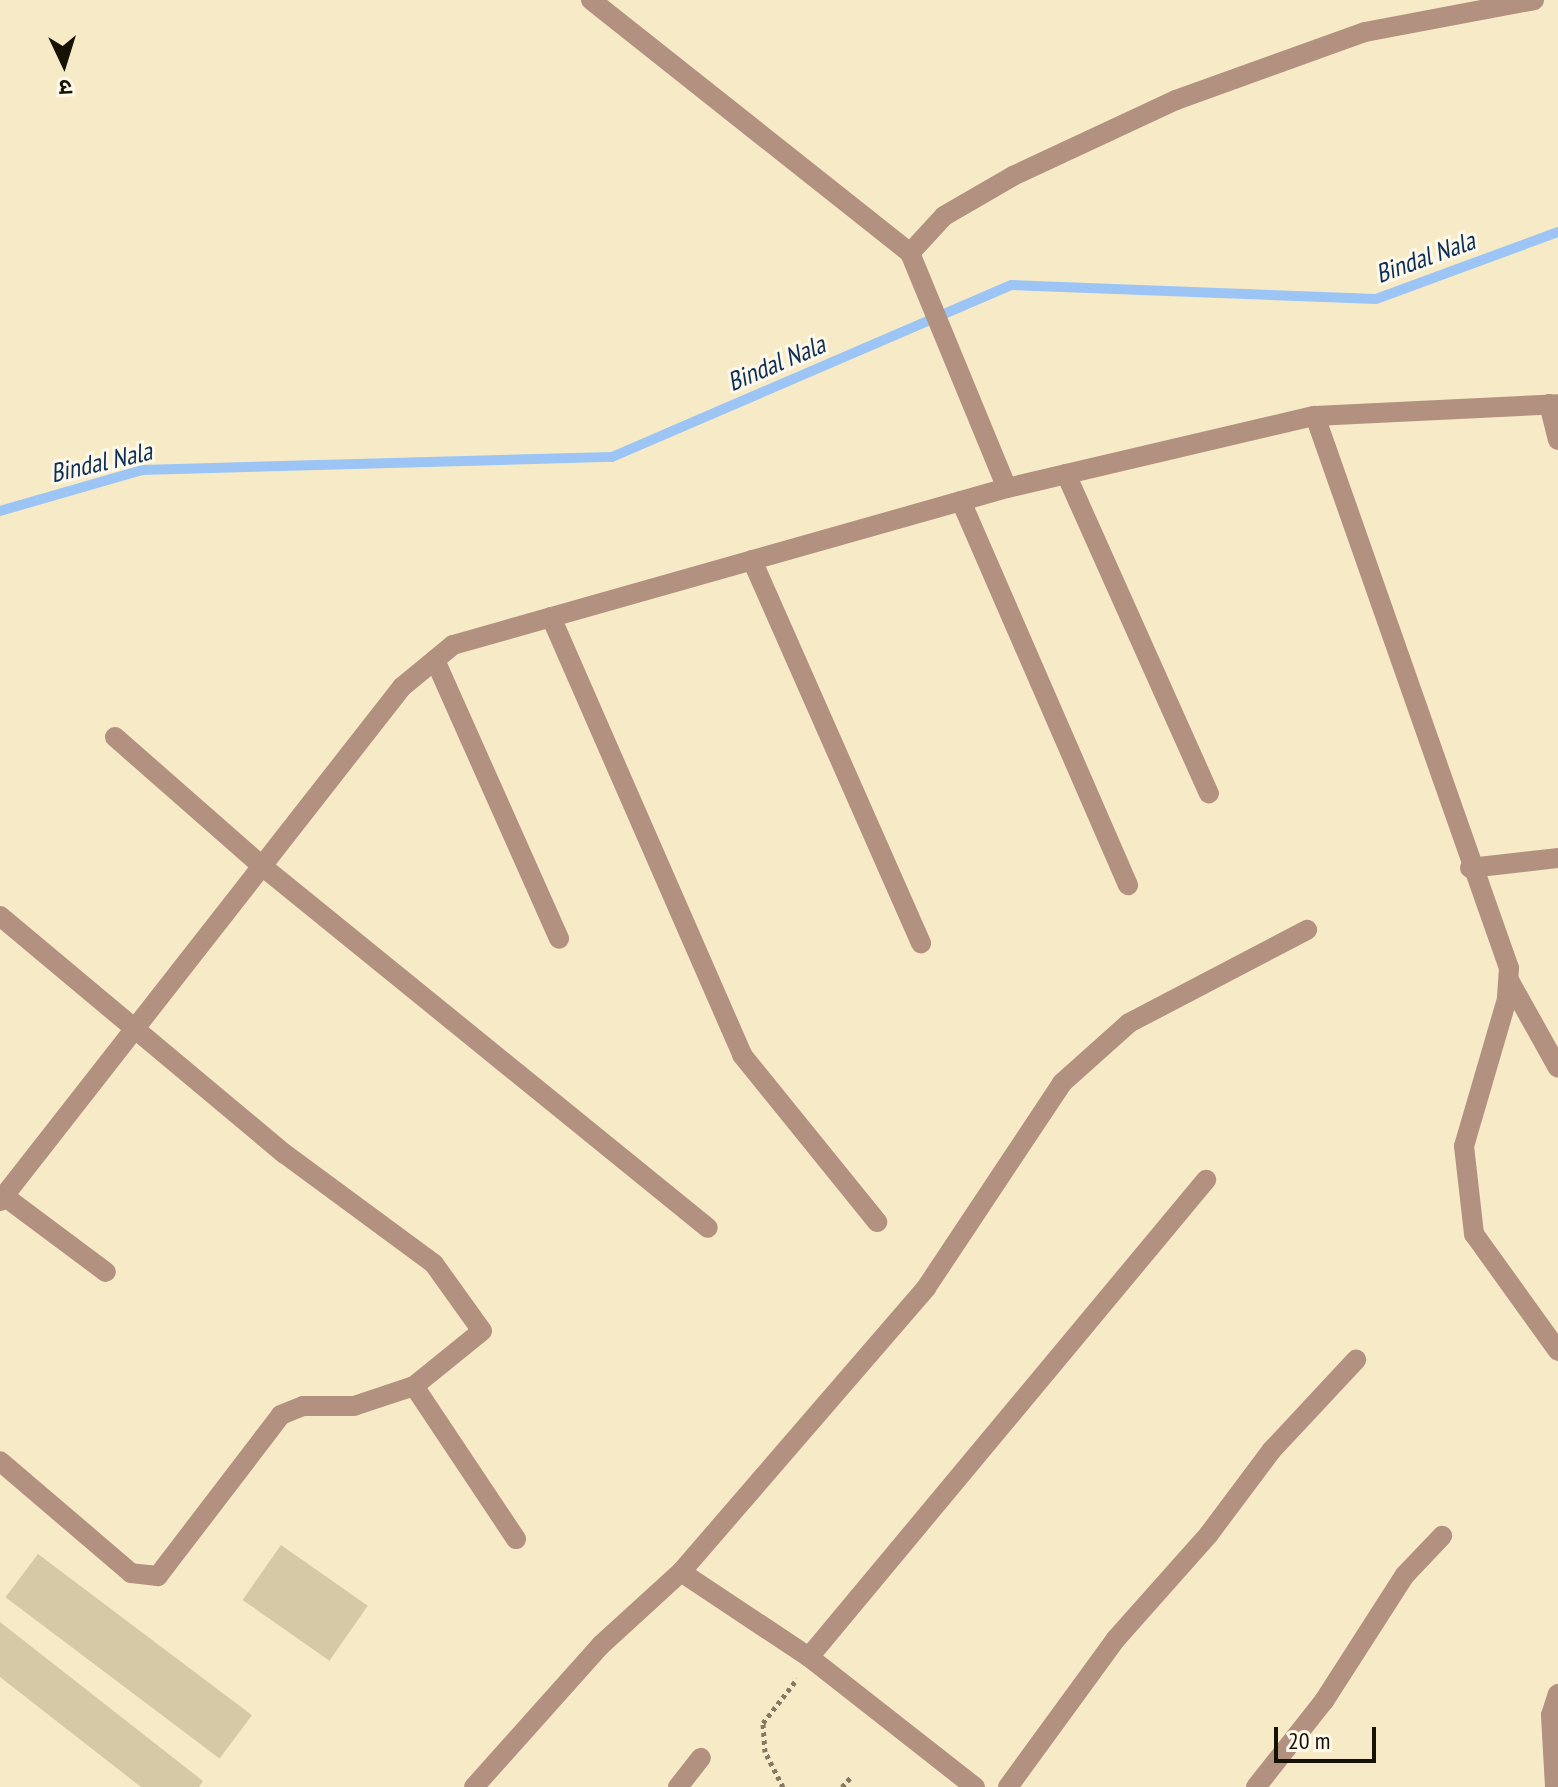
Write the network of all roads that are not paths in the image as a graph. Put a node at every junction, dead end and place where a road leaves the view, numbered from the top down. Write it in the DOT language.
graph roads {
  1 [pos="591,0"];
  2 [pos="1534,0"];
  3 [pos="915,260"];
  4 [pos="1553,404"];
  5 [pos="1315,416"];
  6 [pos="1558,440"];
  7 [pos="1066,474"];
  8 [pos="1007,488"];
  9 [pos="961,501"];
  10 [pos="752,560"];
  11 [pos="551,617"];
  12 [pos="435,660"];
  13 [pos="115,737"];
  14 [pos="1209,793"];
  15 [pos="1558,858"];
  16 [pos="262,866"];
  17 [pos="1470,868"];
  18 [pos="1128,885"];
  19 [pos="0,916"];
  20 [pos="1307,930"];
  21 [pos="559,939"];
  22 [pos="921,943"];
  23 [pos="1510,982"];
  24 [pos="135,1029"];
  25 [pos="1558,1068"];
  26 [pos="1206,1180"];
  27 [pos="2,1199"];
  28 [pos="877,1222"];
  29 [pos="708,1228"];
  30 [pos="106,1272"];
  31 [pos="1558,1351"];
  32 [pos="1356,1360"];
  33 [pos="414,1386"];
  34 [pos="0,1461"];
  35 [pos="1442,1536"];
  36 [pos="516,1539"];
  37 [pos="681,1572"];
  38 [pos="809,1657"];
  39 [pos="1558,1694"];
  40 [pos="701,1758"];
  41 [pos="474,1787"];
  42 [pos="678,1787"];
  43 [pos="975,1787"];
  44 [pos="1008,1787"];
  45 [pos="1256,1787"];
  46 [pos="1555,1787"];
  1 -- 3 [label="street"];
  2 -- 3 [label="street"];
  3 -- 8 [label="street"];
  4 -- 5 [label="street"];
  4 -- 6 [label="street"];
  5 -- 7 [label="street"];
  5 -- 17 [label="street"];
  7 -- 8 [label="street"];
  7 -- 14 [label="street"];
  8 -- 9 [label="street"];
  9 -- 10 [label="street"];
  9 -- 18 [label="street"];
  10 -- 11 [label="street"];
  10 -- 22 [label="street"];
  11 -- 12 [label="street"];
  11 -- 28 [label="street"];
  12 -- 16 [label="street"];
  12 -- 21 [label="street"];
  13 -- 16 [label="street"];
  15 -- 17 [label="street"];
  16 -- 24 [label="street"];
  16 -- 29 [label="street"];
  17 -- 23 [label="street"];
  19 -- 24 [label="street"];
  20 -- 37 [label="street"];
  23 -- 25 [label="street"];
  23 -- 31 [label="street"];
  24 -- 27 [label="street"];
  24 -- 33 [label="street"];
  26 -- 38 [label="street"];
  27 -- 30 [label="street"];
  32 -- 44 [label="street"];
  33 -- 34 [label="street"];
  33 -- 36 [label="street"];
  35 -- 45 [label="street"];
  37 -- 38 [label="street"];
  37 -- 41 [label="street"];
  38 -- 43 [label="street"];
  39 -- 46 [label="street"];
  40 -- 42 [label="street"];
}
